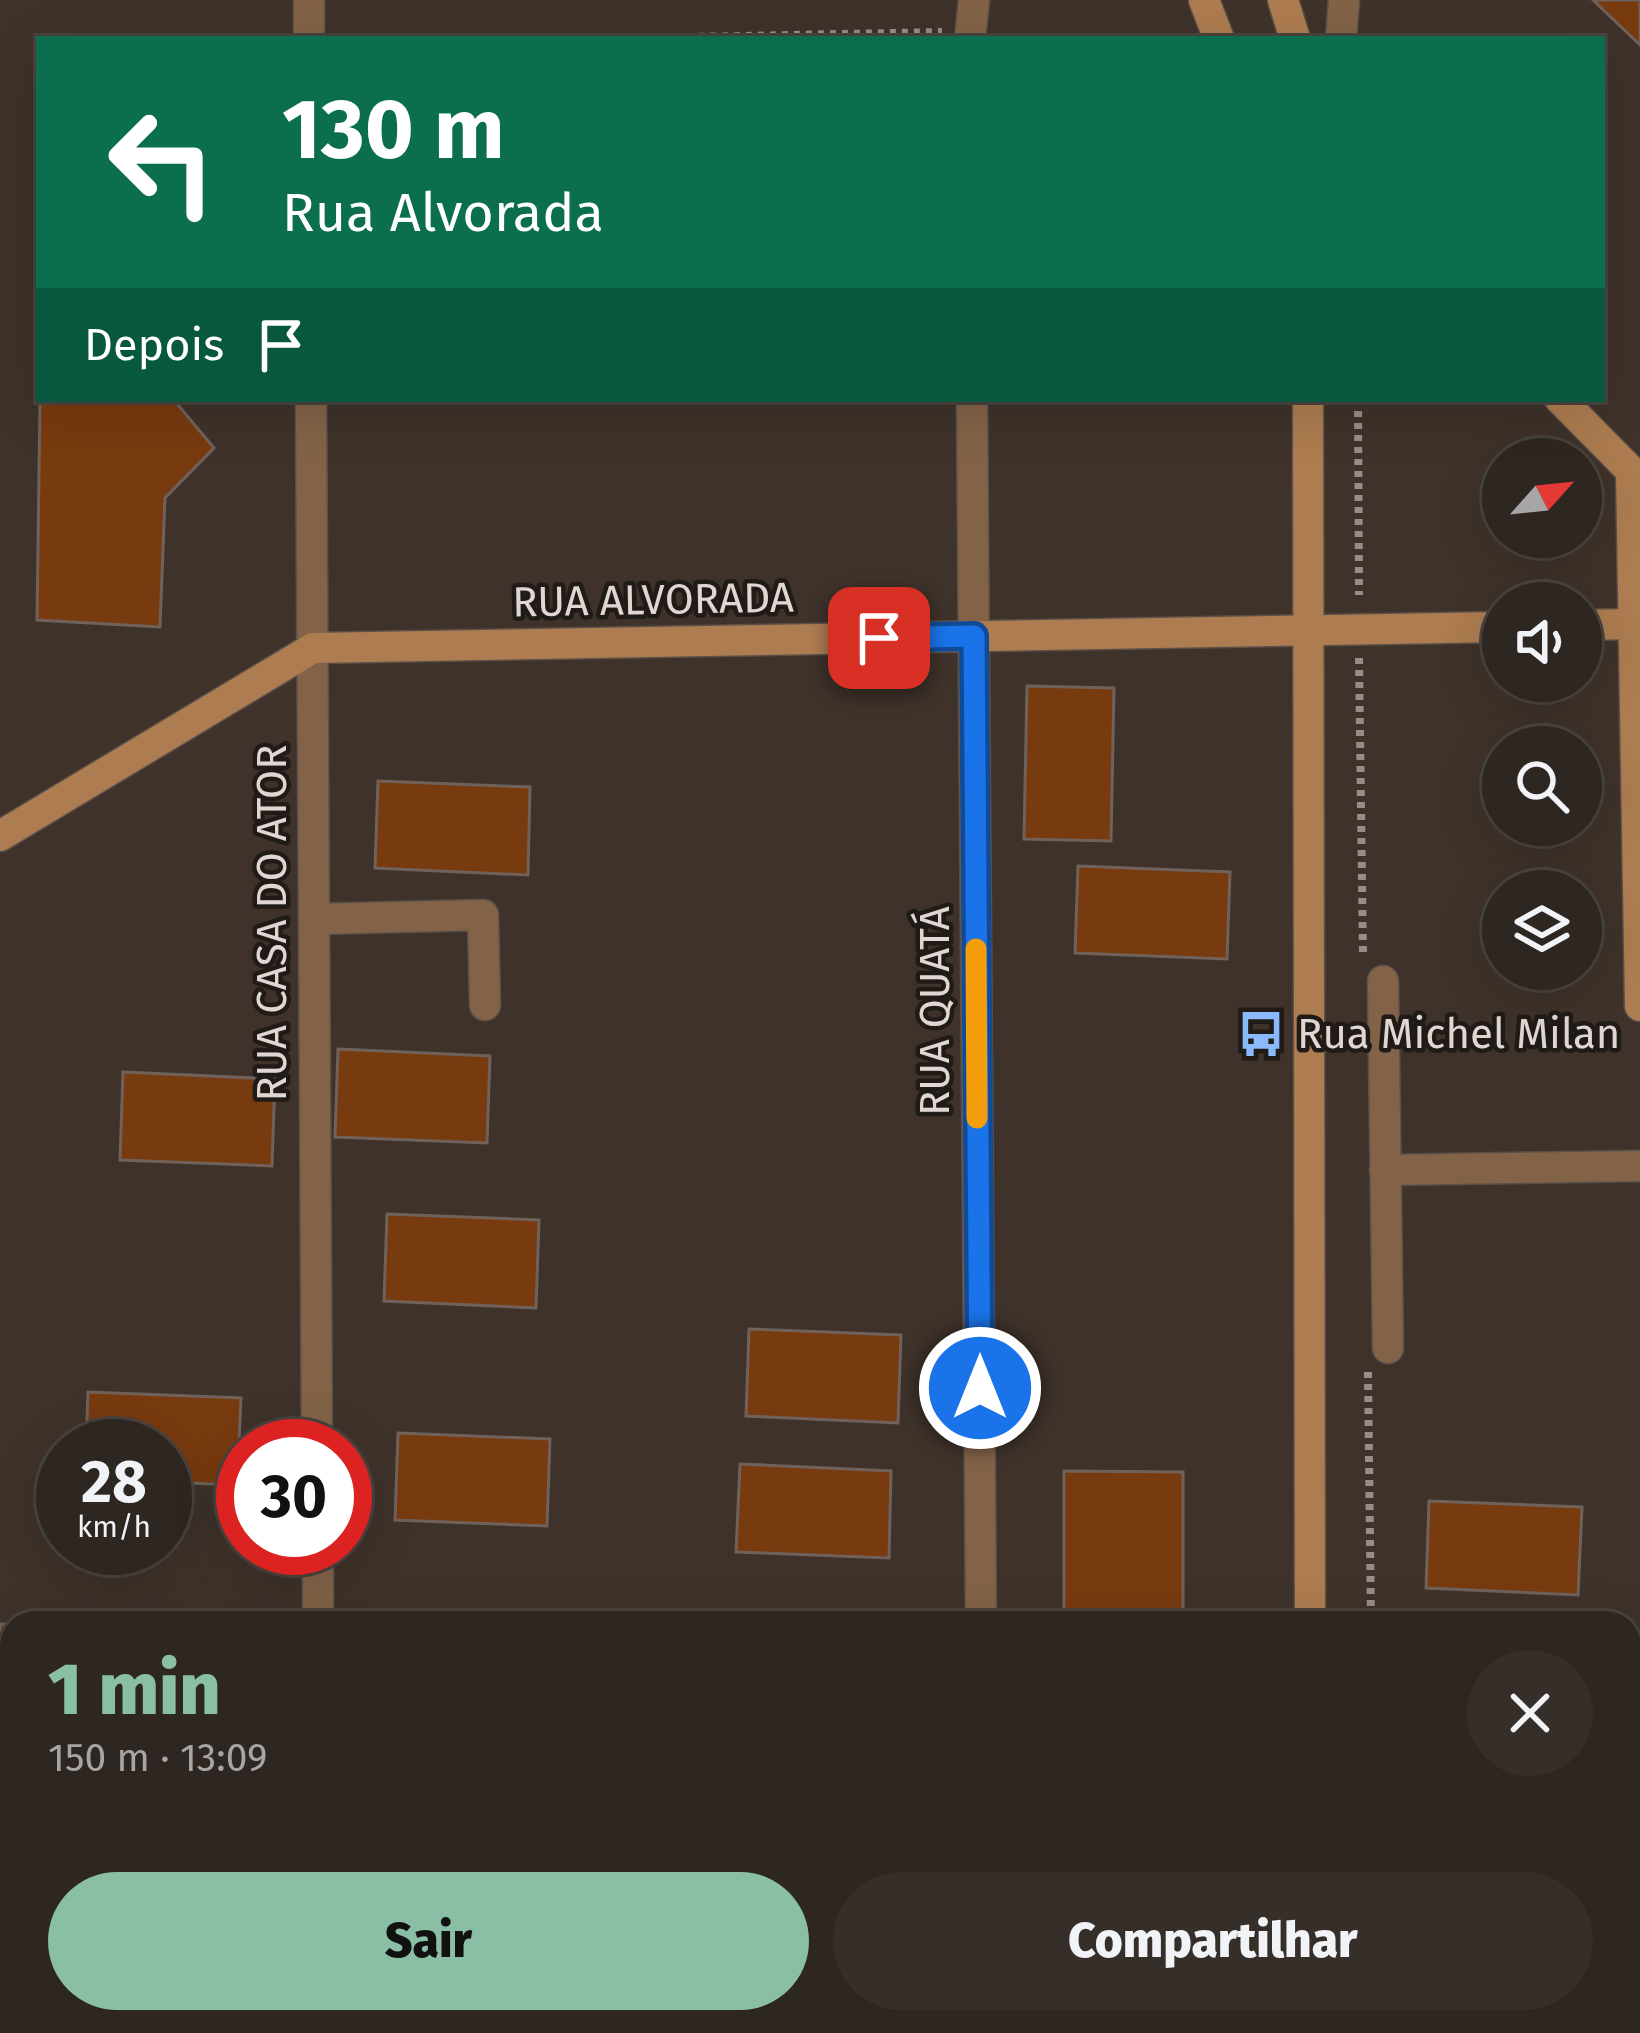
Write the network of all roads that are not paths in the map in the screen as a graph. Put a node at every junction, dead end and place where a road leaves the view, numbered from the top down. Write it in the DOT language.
graph roads {
  1 [pos="309,0"];
  2 [pos="974,0"];
  3 [pos="1204,0"];
  4 [pos="1283,0"];
  5 [pos="1344,0"];
  6 [pos="309,36"];
  7 [pos="970,36"];
  8 [pos="1218,36"];
  9 [pos="1294,36"];
  10 [pos="1341,36"];
  11 [pos="311,402"];
  12 [pos="972,402"];
  13 [pos="1308,402"];
  14 [pos="1563,402"];
  15 [pos="1636,476"];
  16 [pos="1602,625"];
  17 [pos="1633,625"];
  18 [pos="1482,627"];
  19 [pos="1309,631"];
  20 [pos="974,636"];
  21 [pos="313,648"];
  22 [pos="0,836"];
  23 [pos="314,919"];
  24 [pos="1382,980"];
  25 [pos="485,1005"];
  26 [pos="1640,1006"];
  27 [pos="1640,1166"];
  28 [pos="1385,1170"];
  29 [pos="1388,1348"];
  30 [pos="317,1419"];
  31 [pos="318,1575"];
  32 [pos="318,1611"];
  33 [pos="982,1611"];
  34 [pos="1310,1611"];
  1 -- 6 [label="street"];
  2 -- 7 [label="street"];
  3 -- 8 [label="street"];
  4 -- 9 [label="street"];
  5 -- 10 [label="street"];
  11 -- 21 [label="street, RUA CASA DO ATOR"];
  12 -- 20 [label="street, RUA QUATÁ"];
  13 -- 19 [label="street"];
  14 -- 15 [label="street"];
  15 -- 17 [label="street"];
  16 -- 17 [label="street"];
  17 -- 26 [label="street"];
  18 -- 19 [label="street, RUA ALVORADA"];
  19 -- 20 [label="street, RUA ALVORADA"];
  19 -- 34 [label="street"];
  20 -- 21 [label="street, RUA ALVORADA"];
  20 -- 33 [label="street, RUA QUATÁ"];
  21 -- 22 [label="street, RUA ALVORADA"];
  21 -- 23 [label="street, RUA CASA DO ATOR"];
  23 -- 25 [label="street"];
  23 -- 30 [label="street, RUA CASA DO ATOR"];
  24 -- 28 [label="street"];
  27 -- 28 [label="street"];
  28 -- 29 [label="street"];
  31 -- 32 [label="street"];
}
